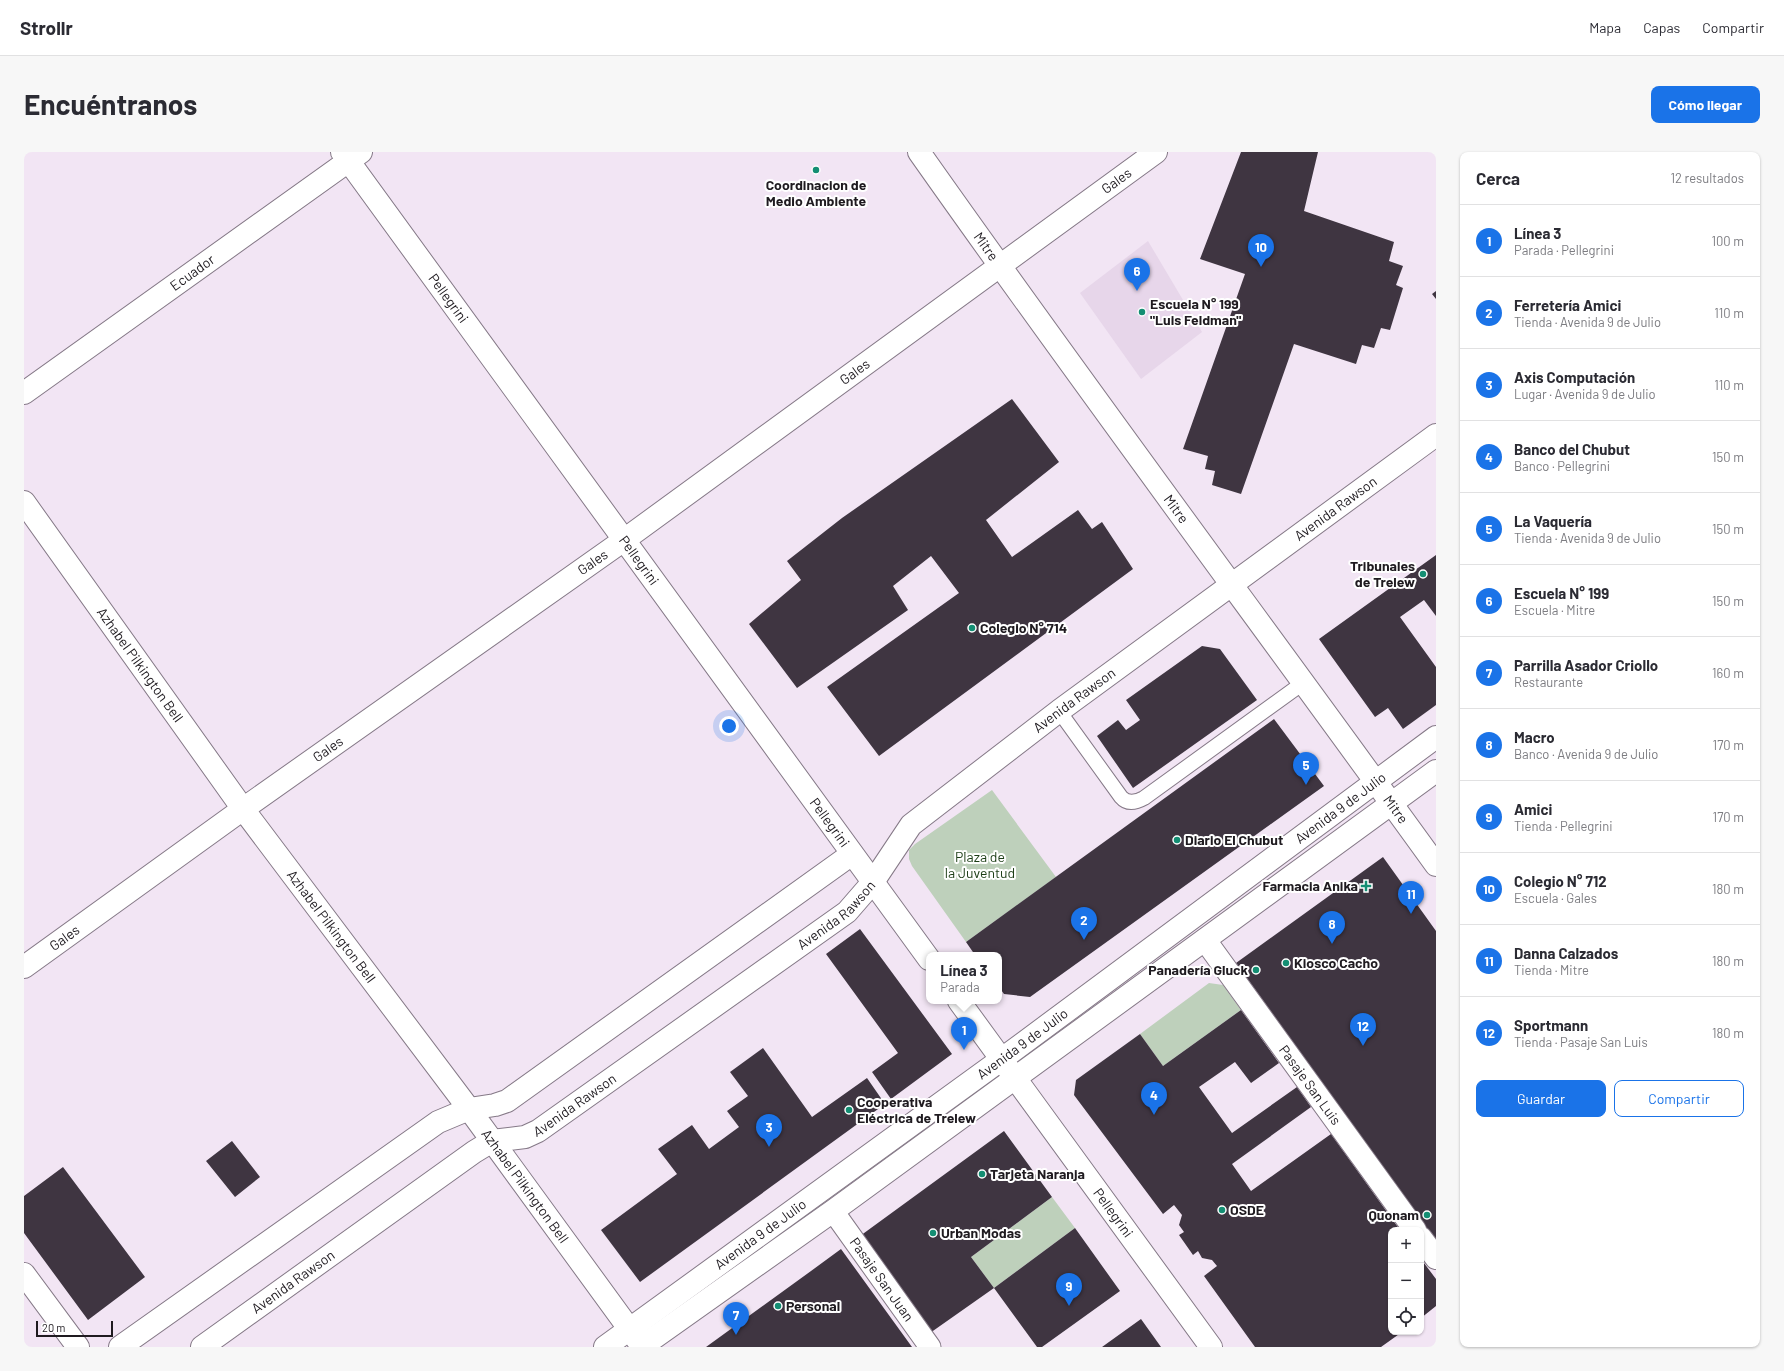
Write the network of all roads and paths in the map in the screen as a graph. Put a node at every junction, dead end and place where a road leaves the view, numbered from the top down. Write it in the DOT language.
graph roads {
  1 [pos="919,152"];
  2 [pos="1156,152"];
  3 [pos="351,155"];
  4 [pos="999,266"];
  5 [pos="24,393"];
  6 [pos="1436,435"];
  7 [pos="24,502"];
  8 [pos="624,540"];
  9 [pos="1230,585"];
  10 [pos="1303,683"];
  11 [pos="1059,711"];
  12 [pos="1436,737"];
  13 [pos="1436,771"];
  14 [pos="1375,781"];
  15 [pos="1392,803"];
  16 [pos="243,809"];
  17 [pos="852,854"];
  18 [pos="1436,865"];
  19 [pos="873,882"];
  20 [pos="1205,940"];
  21 [pos="926,955"];
  22 [pos="24,967"];
  23 [pos="961,1004"];
  24 [pos="1002,1059"];
  25 [pos="1016,1079"];
  26 [pos="469,1109"];
  27 [pos="492,1141"];
  28 [pos="833,1211"];
  29 [pos="1414,1227"];
  30 [pos="1424,1242"];
  31 [pos="1436,1258"];
  32 [pos="24,1274"];
  33 [pos="639,1342"];
  34 [pos="78,1347"];
  35 [pos="120,1347"];
  36 [pos="202,1347"];
  37 [pos="606,1347"];
  38 [pos="930,1347"];
  39 [pos="1211,1347"];
  1 -- 4 [label="street, Mitre"];
  2 -- 4 [label="street, Gales"];
  3 -- 5 [label="street, Ecuador"];
  3 -- 8 [label="street, Pellegrini"];
  4 -- 8 [label="street, Gales"];
  4 -- 9 [label="street, Mitre"];
  6 -- 9 [label="street, Avenida Rawson"];
  7 -- 16 [label="street, Azhabel Pilkington Bell"];
  8 -- 16 [label="street, Gales"];
  8 -- 17 [label="street, Pellegrini"];
  9 -- 10 [label="street, Mitre"];
  9 -- 11 [label="street, Avenida Rawson"];
  10 -- 11 [label="lane"];
  10 -- 14 [label="street, Mitre"];
  11 -- 19 [label="street, Avenida Rawson"];
  12 -- 14 [label="street, Avenida 9 de Julio"];
  13 -- 15 [label="street, Avenida 9 de Julio"];
  14 -- 15 [label="street, Mitre"];
  14 -- 24 [label="street, Avenida 9 de Julio"];
  15 -- 18 [label="street, Mitre"];
  15 -- 20 [label="street, Avenida 9 de Julio"];
  16 -- 22 [label="street, Gales"];
  16 -- 26 [label="street, Azhabel Pilkington Bell"];
  17 -- 19 [label="street, Pellegrini"];
  17 -- 26 [label="street"];
  19 -- 21 [label="street, Pellegrini"];
  19 -- 27 [label="street, Avenida Rawson"];
  20 -- 25 [label="street, Avenida 9 de Julio"];
  20 -- 29 [label="street, Pasaje San Luis"];
  23 -- 24 [label="street, Pellegrini"];
  24 -- 25 [label="street, Pellegrini"];
  24 -- 33 [label="street, Avenida 9 de Julio"];
  25 -- 28 [label="street, Avenida 9 de Julio"];
  25 -- 39 [label="street, Pellegrini"];
  26 -- 27 [label="street, Azhabel Pilkington Bell"];
  26 -- 35 [label="street"];
  27 -- 33 [label="street, Azhabel Pilkington Bell"];
  27 -- 36 [label="street, Avenida Rawson"];
  28 -- 33 [label="street, Avenida 9 de Julio"];
  28 -- 38 [label="street, Pasaje San Juan"];
  30 -- 31 [label="street"];
  32 -- 34 [label="street"];
  33 -- 37 [label="street, Avenida 9 de Julio"];
}
